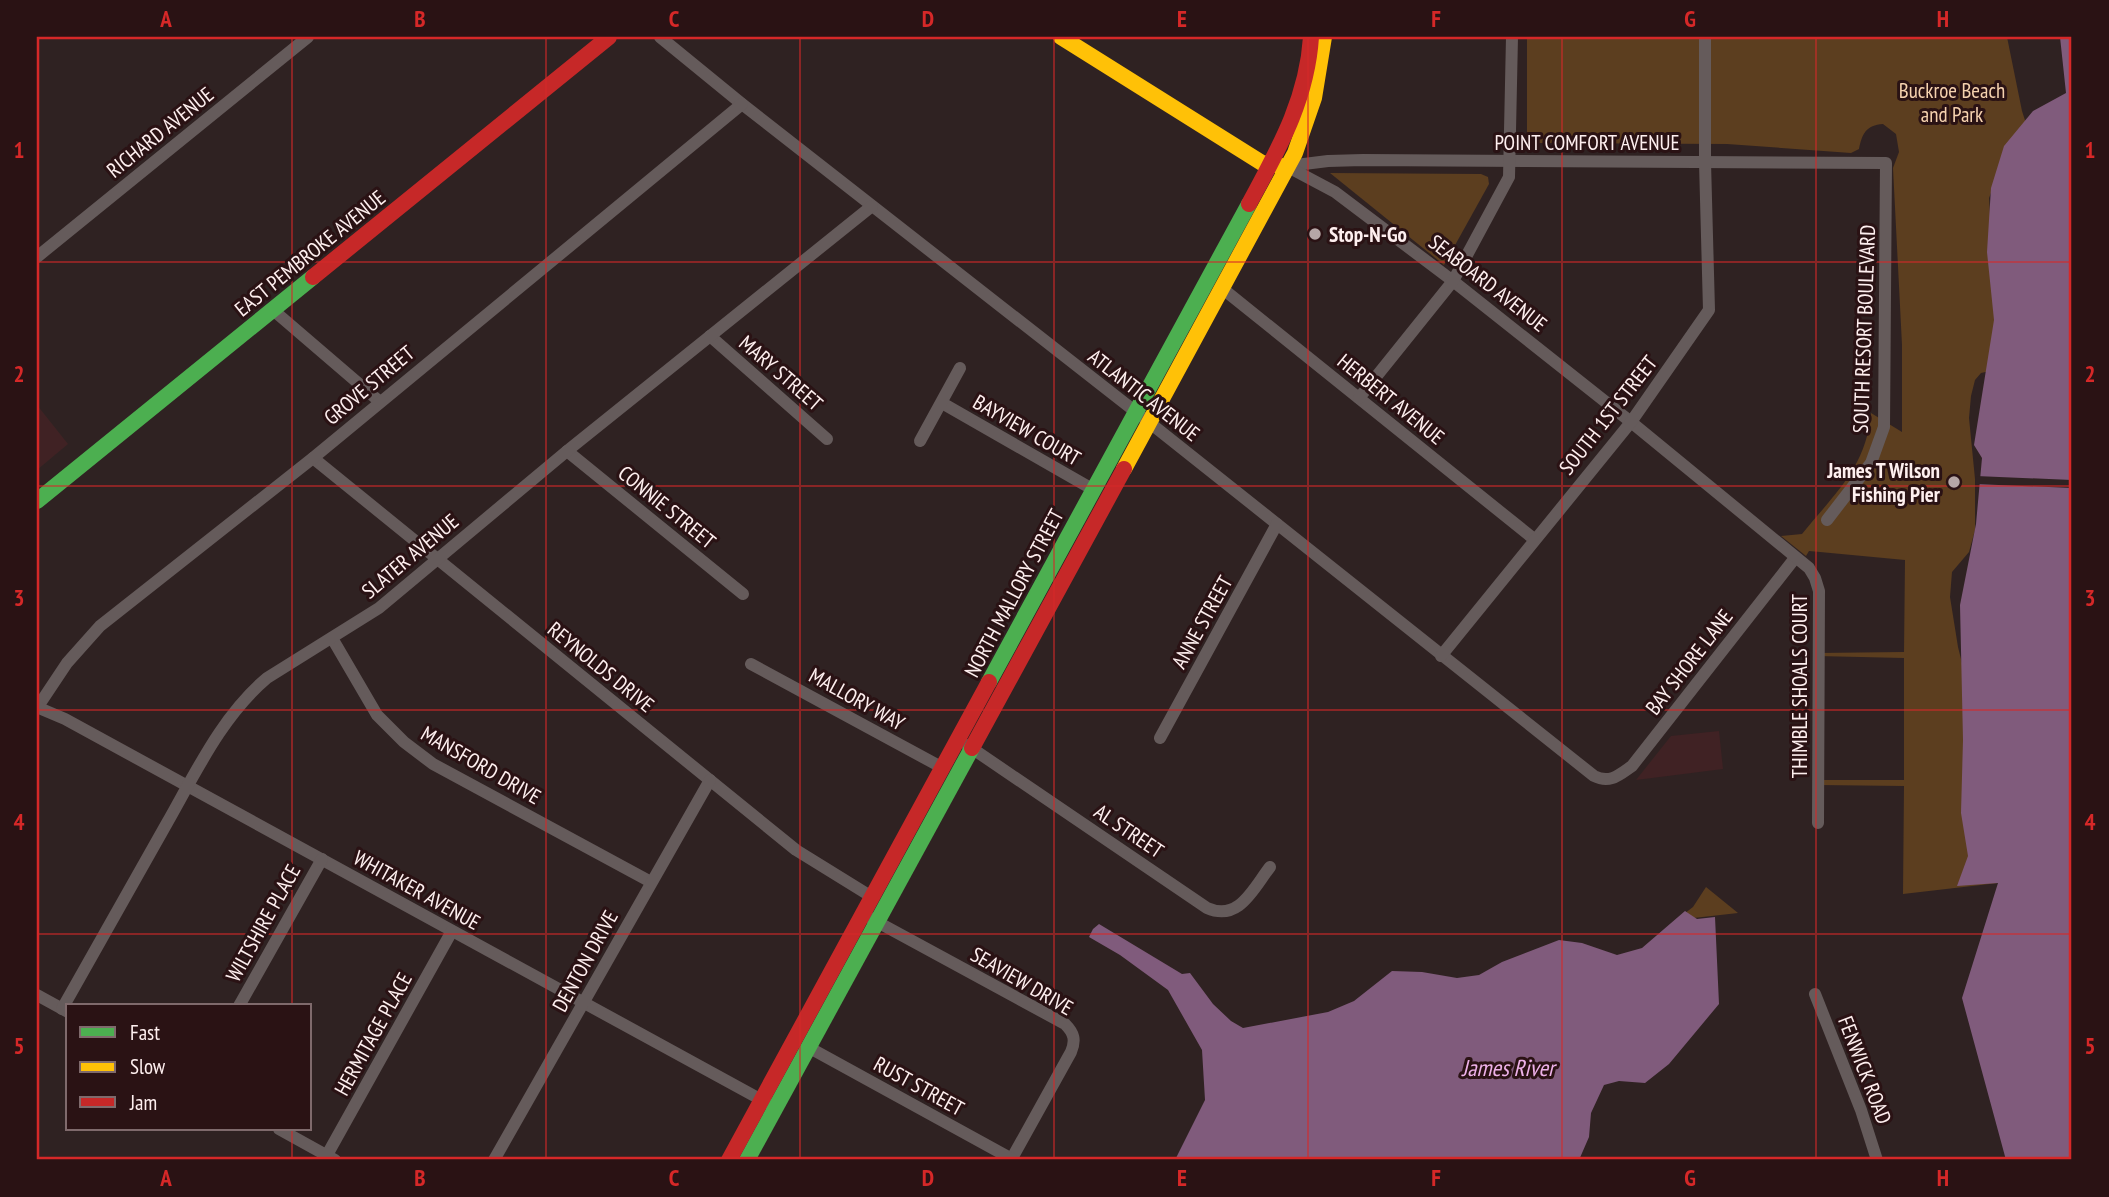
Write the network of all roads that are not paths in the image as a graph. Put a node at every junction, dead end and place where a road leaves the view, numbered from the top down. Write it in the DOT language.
graph roads {
  1 [pos="307,37"];
  2 [pos="609,37"];
  3 [pos="660,37"];
  4 [pos="1061,37"];
  5 [pos="1311,37"];
  6 [pos="1324,37"];
  7 [pos="1512,37"];
  8 [pos="1705,37"];
  9 [pos="742,104"];
  10 [pos="1510,161"];
  11 [pos="1705,162"];
  12 [pos="1886,163"];
  13 [pos="1280,166"];
  14 [pos="872,206"];
  15 [pos="37,257"];
  16 [pos="1453,281"];
  17 [pos="1223,289"];
  18 [pos="273,310"];
  19 [pos="710,336"];
  20 [pos="960,368"];
  21 [pos="1359,398"];
  22 [pos="379,401"];
  23 [pos="942,403"];
  24 [pos="1136,413"];
  25 [pos="1631,422"];
  26 [pos="1150,423"];
  27 [pos="827,439"];
  28 [pos="920,441"];
  29 [pos="566,451"];
  30 [pos="313,458"];
  31 [pos="1094,490"];
  32 [pos="37,501"];
  33 [pos="1827,520"];
  34 [pos="1277,524"];
  35 [pos="1534,539"];
  36 [pos="437,558"];
  37 [pos="1795,558"];
  38 [pos="743,594"];
  39 [pos="332,638"];
  40 [pos="1441,656"];
  41 [pos="751,664"];
  42 [pos="38,708"];
  43 [pos="1160,738"];
  44 [pos="966,744"];
  45 [pos="943,768"];
  46 [pos="710,780"];
  47 [pos="1606,781"];
  48 [pos="188,786"];
  49 [pos="1818,823"];
  50 [pos="322,859"];
  51 [pos="1270,867"];
  52 [pos="651,882"];
  53 [pos="872,897"];
  54 [pos="870,918"];
  55 [pos="452,931"];
  56 [pos="1815,994"];
  57 [pos="37,995"];
  58 [pos="583,1003"];
  59 [pos="68,1004"];
  60 [pos="240,1004"];
  61 [pos="65,1010"];
  62 [pos="808,1047"];
  63 [pos="769,1104"];
  64 [pos="281,1130"];
  65 [pos="331,1158"];
  66 [pos="494,1160"];
  67 [pos="729,1160"];
  68 [pos="747,1160"];
  69 [pos="1012,1160"];
  70 [pos="1877,1160"];
  1 -- 15 [label="street, RICHARD AVENUE"];
  2 -- 18 [label="main road, EAST PEMBROKE AVENUE"];
  3 -- 9 [label="street, ATLANTIC AVENUE"];
  4 -- 13 [label="main road, SEABOARD AVENUE"];
  5 -- 13 [label="main road, NORTH MALLORY STREET"];
  6 -- 13 [label="main road, NORTH MALLORY STREET"];
  7 -- 10 [label="street"];
  8 -- 11 [label="street, SOUTH 1ST STREET"];
  9 -- 14 [label="street, ATLANTIC AVENUE"];
  9 -- 22 [label="street, GROVE STREET"];
  10 -- 11 [label="street, POINT COMFORT AVENUE"];
  10 -- 13 [label="street, POINT COMFORT AVENUE"];
  10 -- 16 [label="street"];
  11 -- 12 [label="street, POINT COMFORT AVENUE"];
  11 -- 25 [label="street, SOUTH 1ST STREET"];
  12 -- 33 [label="street, SOUTH RESORT BOULEVARD"];
  13 -- 16 [label="street, SEABOARD AVENUE"];
  13 -- 17 [label="main road, NORTH MALLORY STREET"];
  13 -- 24 [label="main road, NORTH MALLORY STREET"];
  14 -- 19 [label="street, SLATER AVENUE"];
  14 -- 24 [label="street, ATLANTIC AVENUE"];
  16 -- 21 [label="street"];
  16 -- 25 [label="street, SEABOARD AVENUE"];
  17 -- 21 [label="street, HERBERT AVENUE"];
  17 -- 26 [label="main road, NORTH MALLORY STREET"];
  18 -- 22 [label="street"];
  18 -- 32 [label="main road, EAST PEMBROKE AVENUE"];
  19 -- 27 [label="street, MARY STREET"];
  19 -- 29 [label="street, SLATER AVENUE"];
  20 -- 23 [label="street, BAYVIEW COURT"];
  21 -- 35 [label="street, HERBERT AVENUE"];
  22 -- 30 [label="street, GROVE STREET"];
  23 -- 28 [label="street, BAYVIEW COURT"];
  23 -- 31 [label="street, BAYVIEW COURT"];
  24 -- 26 [label="street, ATLANTIC AVENUE"];
  24 -- 31 [label="main road, NORTH MALLORY STREET"];
  25 -- 35 [label="street, SOUTH 1ST STREET"];
  25 -- 37 [label="street, SEABOARD AVENUE"];
  26 -- 34 [label="street, ATLANTIC AVENUE"];
  26 -- 44 [label="main road, NORTH MALLORY STREET"];
  29 -- 36 [label="street, SLATER AVENUE"];
  29 -- 38 [label="street, CONNIE STREET"];
  30 -- 36 [label="street, REYNOLDS DRIVE"];
  30 -- 42 [label="street, GROVE STREET"];
  31 -- 44 [label="main road, NORTH MALLORY STREET"];
  34 -- 40 [label="street, ATLANTIC AVENUE"];
  34 -- 43 [label="street, ANNE STREET"];
  35 -- 40 [label="street, SOUTH 1ST STREET"];
  36 -- 39 [label="street, SLATER AVENUE"];
  36 -- 46 [label="street, REYNOLDS DRIVE"];
  37 -- 47 [label="street, BAY SHORE LANE"];
  37 -- 49 [label="street, THIMBLE SHOALS COURT"];
  39 -- 48 [label="street, SLATER AVENUE"];
  39 -- 52 [label="street, MANSFORD DRIVE"];
  40 -- 47 [label="street, ATLANTIC AVENUE"];
  41 -- 45 [label="street, MALLORY WAY"];
  42 -- 48 [label="street, WHITAKER AVENUE"];
  44 -- 45 [label="main road, NORTH MALLORY STREET"];
  44 -- 51 [label="street, AL STREET"];
  44 -- 54 [label="main road, NORTH MALLORY STREET"];
  45 -- 53 [label="main road, NORTH MALLORY STREET"];
  46 -- 52 [label="street, DENTON DRIVE"];
  46 -- 53 [label="street, REYNOLDS DRIVE"];
  48 -- 50 [label="street, WHITAKER AVENUE"];
  48 -- 59 [label="street, SLATER AVENUE"];
  50 -- 55 [label="street, WHITAKER AVENUE"];
  50 -- 60 [label="street, WILTSHIRE PLACE"];
  52 -- 58 [label="street, DENTON DRIVE"];
  53 -- 54 [label="main road, NORTH MALLORY STREET"];
  54 -- 62 [label="main road, NORTH MALLORY STREET"];
  54 -- 63 [label="main road, NORTH MALLORY STREET"];
  54 -- 69 [label="street, SEAVIEW DRIVE"];
  55 -- 58 [label="street, WHITAKER AVENUE"];
  55 -- 65 [label="street, HERMITAGE PLACE"];
  56 -- 70 [label="street, FENWICK ROAD"];
  57 -- 61 [label="street"];
  58 -- 63 [label="street, WHITAKER AVENUE"];
  58 -- 66 [label="street, DENTON DRIVE"];
  62 -- 63 [label="main road, NORTH MALLORY STREET"];
  62 -- 69 [label="street, RUST STREET"];
  63 -- 67 [label="main road, NORTH MALLORY STREET"];
  63 -- 68 [label="main road, NORTH MALLORY STREET"];
  64 -- 65 [label="street"];
}
